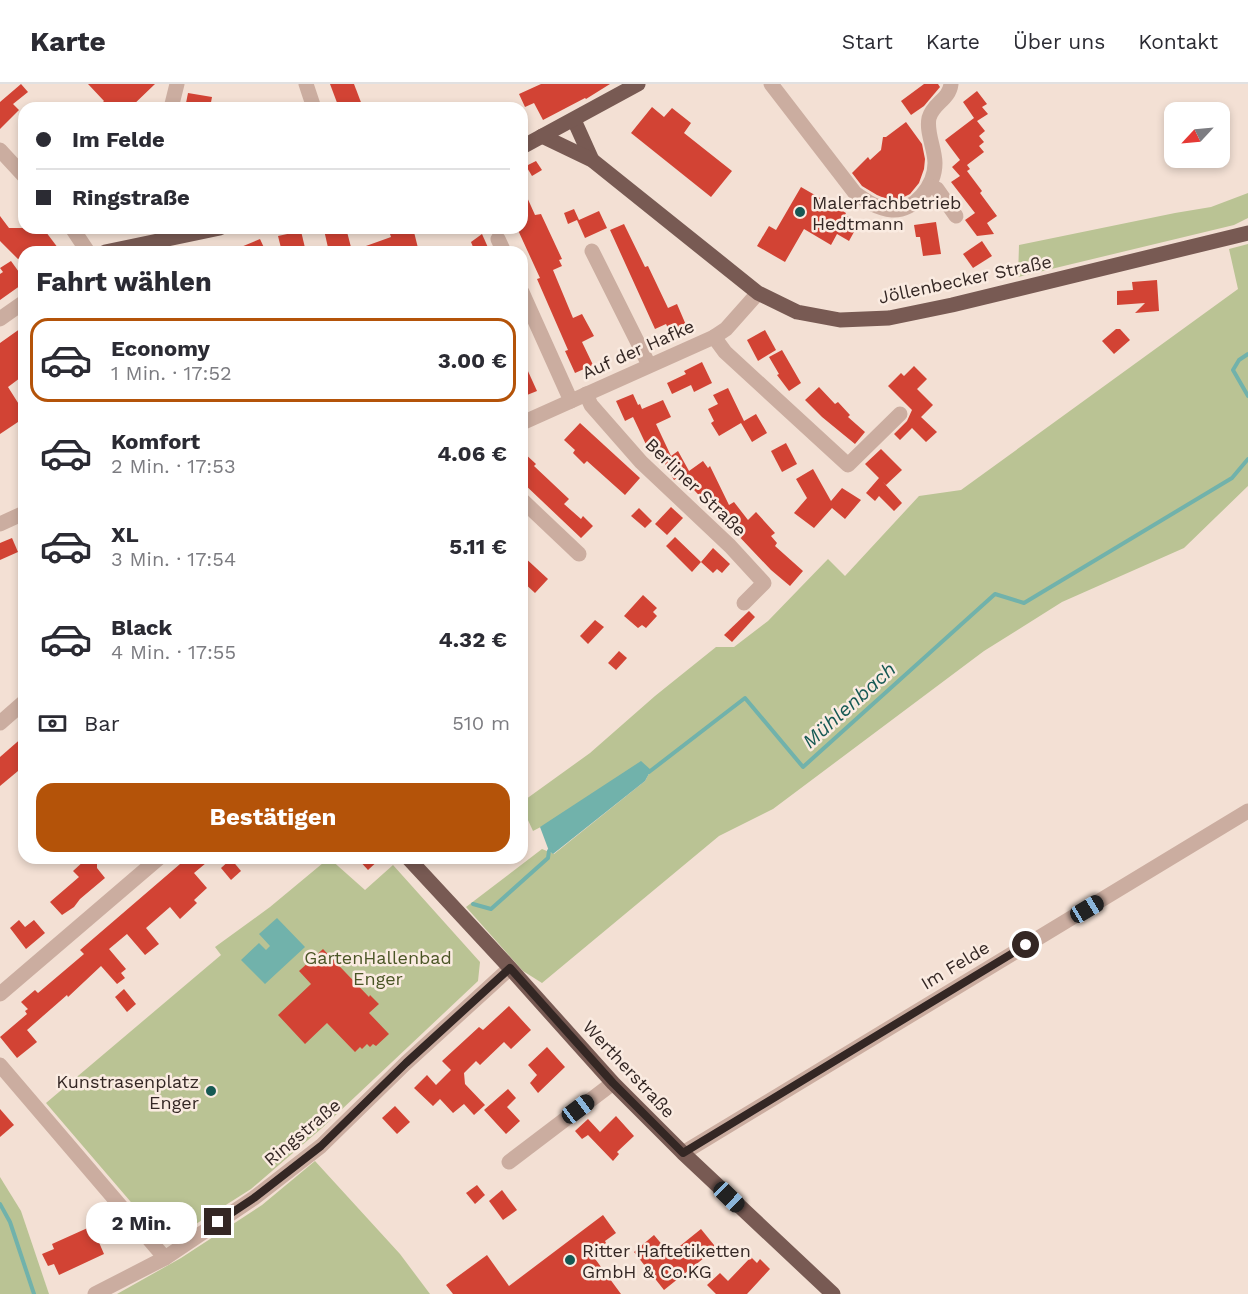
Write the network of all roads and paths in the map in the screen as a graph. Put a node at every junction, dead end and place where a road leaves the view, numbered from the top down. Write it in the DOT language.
graph roads {
  1 [pos="177,84"];
  2 [pos="306,84"];
  3 [pos="638,84"];
  4 [pos="771,84"];
  5 [pos="951,84"];
  6 [pos="172,102"];
  7 [pos="312,102"];
  8 [pos="574,120"];
  9 [pos="542,136"];
  10 [pos="528,144"];
  11 [pos="0,150"];
  12 [pos="592,160"];
  13 [pos="18,170"];
  14 [pos="929,186"];
  15 [pos="956,216"];
  16 [pos="1248,233"];
  17 [pos="191,234"];
  18 [pos="134,246"];
  19 [pos="592,251"];
  20 [pos="754,297"];
  21 [pos="528,305"];
  22 [pos="18,306"];
  23 [pos="0,319"];
  24 [pos="714,337"];
  25 [pos="649,365"];
  26 [pos="586,394"];
  27 [pos="571,401"];
  28 [pos="900,414"];
  29 [pos="528,420"];
  30 [pos="528,506"];
  31 [pos="18,516"];
  32 [pos="0,524"];
  33 [pos="579,554"];
  34 [pos="744,603"];
  35 [pos="18,707"];
  36 [pos="0,723"];
  37 [pos="1248,810"];
  38 [pos="152,864"];
  39 [pos="414,864"];
  40 [pos="510,968"];
  41 [pos="0,994"];
  42 [pos="0,1065"];
  43 [pos="613,1083"];
  44 [pos="683,1153"];
  45 [pos="509,1162"];
  46 [pos="165,1258"];
  47 [pos="95,1294"];
  48 [pos="833,1294"];
  1 -- 6 [label="street"];
  2 -- 7 [label="street"];
  3 -- 8 [label="main road"];
  4 -- 14 [label="street"];
  5 -- 14 [label="street"];
  8 -- 9 [label="main road"];
  8 -- 12 [label="main road, Jöllenbecker Straße"];
  9 -- 10 [label="main road"];
  9 -- 12 [label="main road, Jöllenbecker Straße"];
  11 -- 13 [label="street"];
  12 -- 20 [label="main road, Jöllenbecker Straße"];
  14 -- 15 [label="street"];
  16 -- 20 [label="main road, Jöllenbecker Straße"];
  17 -- 18 [label="main road"];
  19 -- 25 [label="street"];
  20 -- 24 [label="street, Auf der Hafke"];
  21 -- 27 [label="street"];
  22 -- 23 [label="street"];
  24 -- 25 [label="street, Auf der Hafke"];
  24 -- 28 [label="street"];
  25 -- 26 [label="street, Auf der Hafke"];
  26 -- 27 [label="street, Auf der Hafke"];
  26 -- 34 [label="street, Berliner Straße"];
  27 -- 29 [label="street, Auf der Hafke"];
  30 -- 33 [label="street"];
  31 -- 32 [label="street"];
  35 -- 36 [label="street"];
  37 -- 44 [label="street, Im Felde"];
  38 -- 41 [label="street"];
  39 -- 40 [label="main road, Wertherstraße"];
  40 -- 43 [label="main road, Wertherstraße"];
  40 -- 46 [label="street, Ringstraße"];
  42 -- 46 [label="street"];
  43 -- 44 [label="main road, Wertherstraße"];
  43 -- 45 [label="street"];
  44 -- 48 [label="main road, Wertherstraße"];
  46 -- 47 [label="street, Ringstraße"];
}
